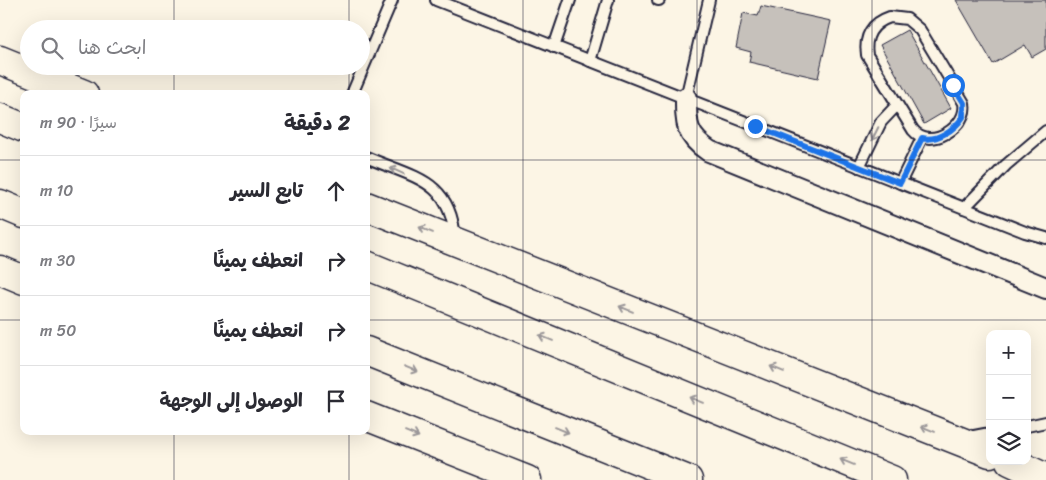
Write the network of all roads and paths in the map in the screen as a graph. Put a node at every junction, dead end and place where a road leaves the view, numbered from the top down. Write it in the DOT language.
graph roads {
  1 [pos="392,0"];
  2 [pos="436,0"];
  3 [pos="570,0"];
  4 [pos="608,0"];
  5 [pos="709,0"];
  6 [pos="554,46"];
  7 [pos="370,52"];
  8 [pos="0,60"];
  9 [pos="590,61"];
  10 [pos="20,68"];
  11 [pos="37,75"];
  12 [pos="360,75"];
  13 [pos="74,90"];
  14 [pos="354,90"];
  15 [pos="686,98"];
  16 [pos="897,105"];
  17 [pos="0,118"];
  18 [pos="20,126"];
  19 [pos="1046,131"];
  20 [pos="922,138"];
  21 [pos="370,159"];
  22 [pos="859,167"];
  23 [pos="900,183"];
  24 [pos="0,204"];
  25 [pos="370,208"];
  26 [pos="964,208"];
  27 [pos="20,212"];
  28 [pos="1046,238"];
  29 [pos="456,242"];
  30 [pos="370,267"];
  31 [pos="0,270"];
  32 [pos="20,278"];
  33 [pos="1046,288"];
  34 [pos="370,353"];
  35 [pos="370,418"];
  36 [pos="1046,422"];
  37 [pos="1031,425"];
  38 [pos="986,434"];
  39 [pos="954,439"];
  40 [pos="986,451"];
  41 [pos="1018,465"];
  42 [pos="1046,478"];
  43 [pos="527,480"];
  44 [pos="688,480"];
  45 [pos="892,480"];
  1 -- 7 [label="lane"];
  2 -- 6 [label="lane"];
  3 -- 6 [label="lane"];
  4 -- 9 [label="lane"];
  5 -- 15 [label="lane"];
  6 -- 9 [label="lane"];
  8 -- 10 [label="street"];
  9 -- 15 [label="lane"];
  11 -- 13 [label="street"];
  12 -- 14 [label="lane"];
  15 -- 22 [label="lane"];
  15 -- 33 [label="street"];
  16 -- 20 [label="lane"];
  16 -- 20 [label="lane"];
  16 -- 22 [label="lane, one-way"];
  17 -- 18 [label="street"];
  19 -- 26 [label="lane"];
  20 -- 23 [label="lane"];
  29 -- 21 [label="lane, one-way"];
  22 -- 23 [label="lane"];
  23 -- 26 [label="lane"];
  24 -- 27 [label="street"];
  29 -- 25 [label="street, one-way"];
  26 -- 28 [label="lane"];
  39 -- 29 [label="street, one-way"];
  45 -- 30 [label="street, one-way"];
  31 -- 32 [label="street"];
  34 -- 44 [label="street, one-way"];
  35 -- 43 [label="street, one-way"];
  36 -- 37 [label="lane"];
  38 -- 39 [label="lane"];
  39 -- 40 [label="street"];
  41 -- 42 [label="street"];
}
